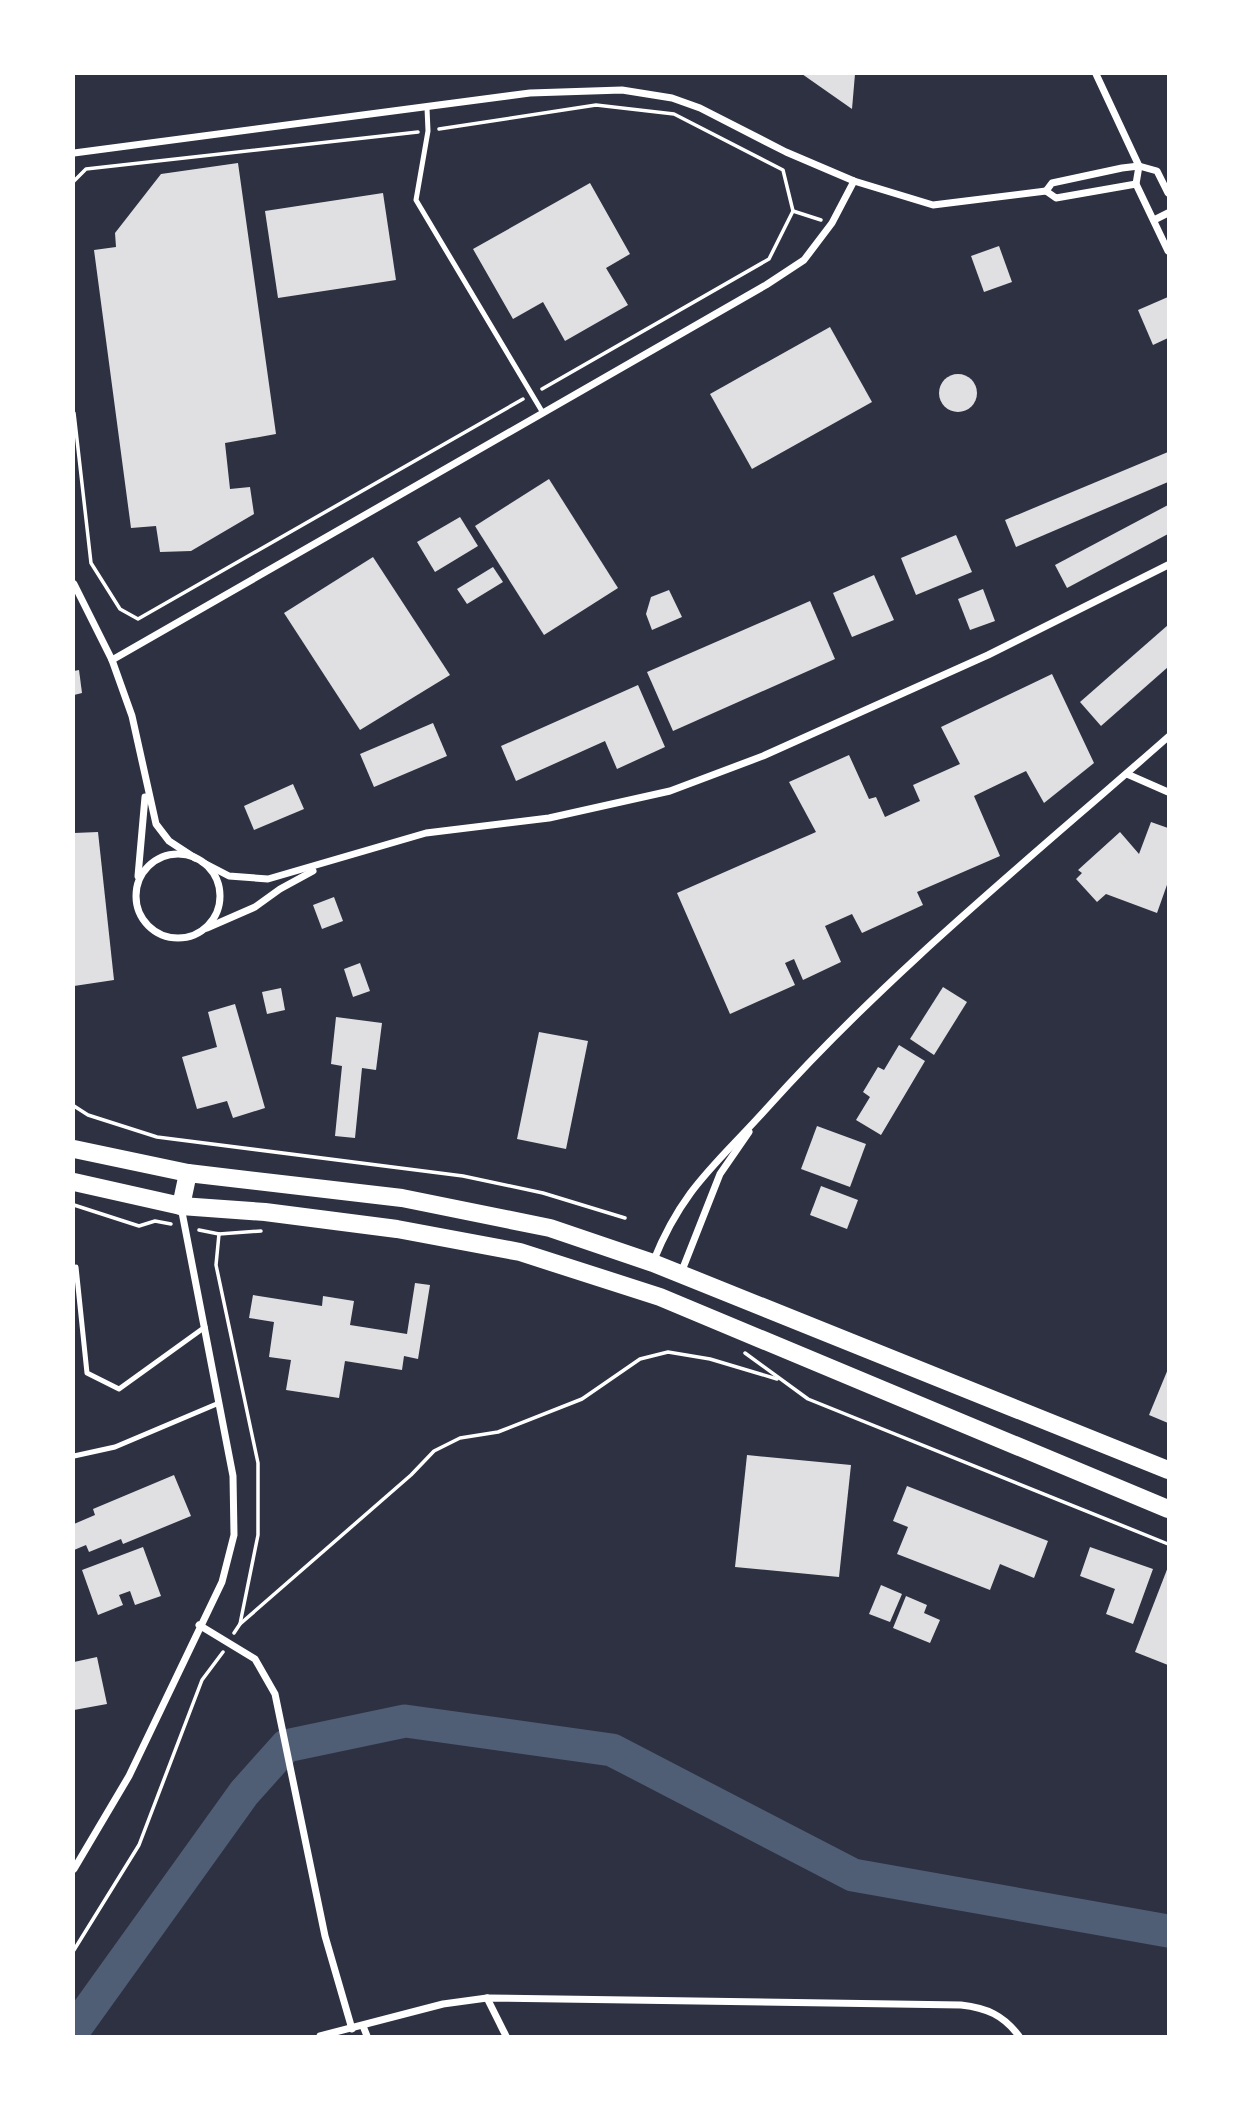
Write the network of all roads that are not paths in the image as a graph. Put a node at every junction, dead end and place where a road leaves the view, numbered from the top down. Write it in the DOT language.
graph roads {
  1 [pos="1096,74"];
  2 [pos="427,107"];
  3 [pos="74,153"];
  4 [pos="1139,166"];
  5 [pos="854,181"];
  6 [pos="1136,184"];
  7 [pos="1046,191"];
  8 [pos="1168,192"];
  9 [pos="1168,213"];
  10 [pos="1154,220"];
  11 [pos="1165,236"];
  12 [pos="1168,251"];
  13 [pos="542,413"];
  14 [pos="1168,565"];
  15 [pos="74,584"];
  16 [pos="112,660"];
  17 [pos="1168,737"];
  18 [pos="1127,774"];
  19 [pos="146,782"];
  20 [pos="1168,792"];
  21 [pos="199,860"];
  22 [pos="332,862"];
  23 [pos="136,887"];
  24 [pos="205,929"];
  25 [pos="766,1109"];
  26 [pos="74,1149"];
  27 [pos="188,1173"];
  28 [pos="74,1182"];
  29 [pos="181,1206"];
  30 [pos="653,1263"];
  31 [pos="76,1267"];
  32 [pos="681,1273"];
  33 [pos="644,1292"];
  34 [pos="671,1301"];
  35 [pos="205,1326"];
  36 [pos="219,1403"];
  37 [pos="74,1456"];
  38 [pos="1168,1471"];
  39 [pos="1168,1509"];
  40 [pos="199,1625"];
  41 [pos="74,1869"];
  42 [pos="487,1998"];
  43 [pos="362,2026"];
  44 [pos="352,2029"];
  45 [pos="320,2036"];
  46 [pos="367,2036"];
  47 [pos="506,2036"];
  48 [pos="1019,2036"];
  1 -- 4 [label="street"];
  2 -- 3 [label="street"];
  2 -- 5 [label="street"];
  2 -- 13 [label="lane"];
  4 -- 6 [label="street"];
  4 -- 7 [label="street"];
  4 -- 8 [label="street"];
  5 -- 7 [label="street"];
  5 -- 13 [label="street"];
  6 -- 7 [label="street"];
  6 -- 10 [label="street"];
  9 -- 10 [label="street"];
  10 -- 11 [label="street"];
  11 -- 12 [label="street"];
  13 -- 16 [label="street"];
  14 -- 22 [label="street"];
  15 -- 16 [label="street"];
  16 -- 19 [label="street"];
  17 -- 18 [label="street"];
  18 -- 20 [label="street"];
  18 -- 25 [label="street"];
  19 -- 21 [label="street"];
  19 -- 23 [label="street"];
  21 -- 22 [label="street"];
  21 -- 23 [label="street"];
  21 -- 24 [label="street"];
  22 -- 24 [label="street"];
  23 -- 24 [label="street"];
  25 -- 30 [label="street"];
  25 -- 32 [label="street"];
  26 -- 27 [label="highway"];
  27 -- 29 [label="highway"];
  27 -- 30 [label="highway"];
  28 -- 29 [label="highway"];
  29 -- 33 [label="highway"];
  29 -- 35 [label="street"];
  30 -- 32 [label="highway"];
  30 -- 33 [label="highway"];
  31 -- 35 [label="lane"];
  32 -- 34 [label="highway"];
  32 -- 38 [label="highway"];
  33 -- 34 [label="highway"];
  34 -- 39 [label="highway"];
  35 -- 36 [label="street"];
  36 -- 37 [label="lane"];
  36 -- 40 [label="street"];
  40 -- 41 [label="street"];
  40 -- 44 [label="street"];
  42 -- 43 [label="street"];
  42 -- 47 [label="street"];
  42 -- 48 [label="street"];
  43 -- 44 [label="street"];
  43 -- 46 [label="street"];
  44 -- 45 [label="street"];
}
